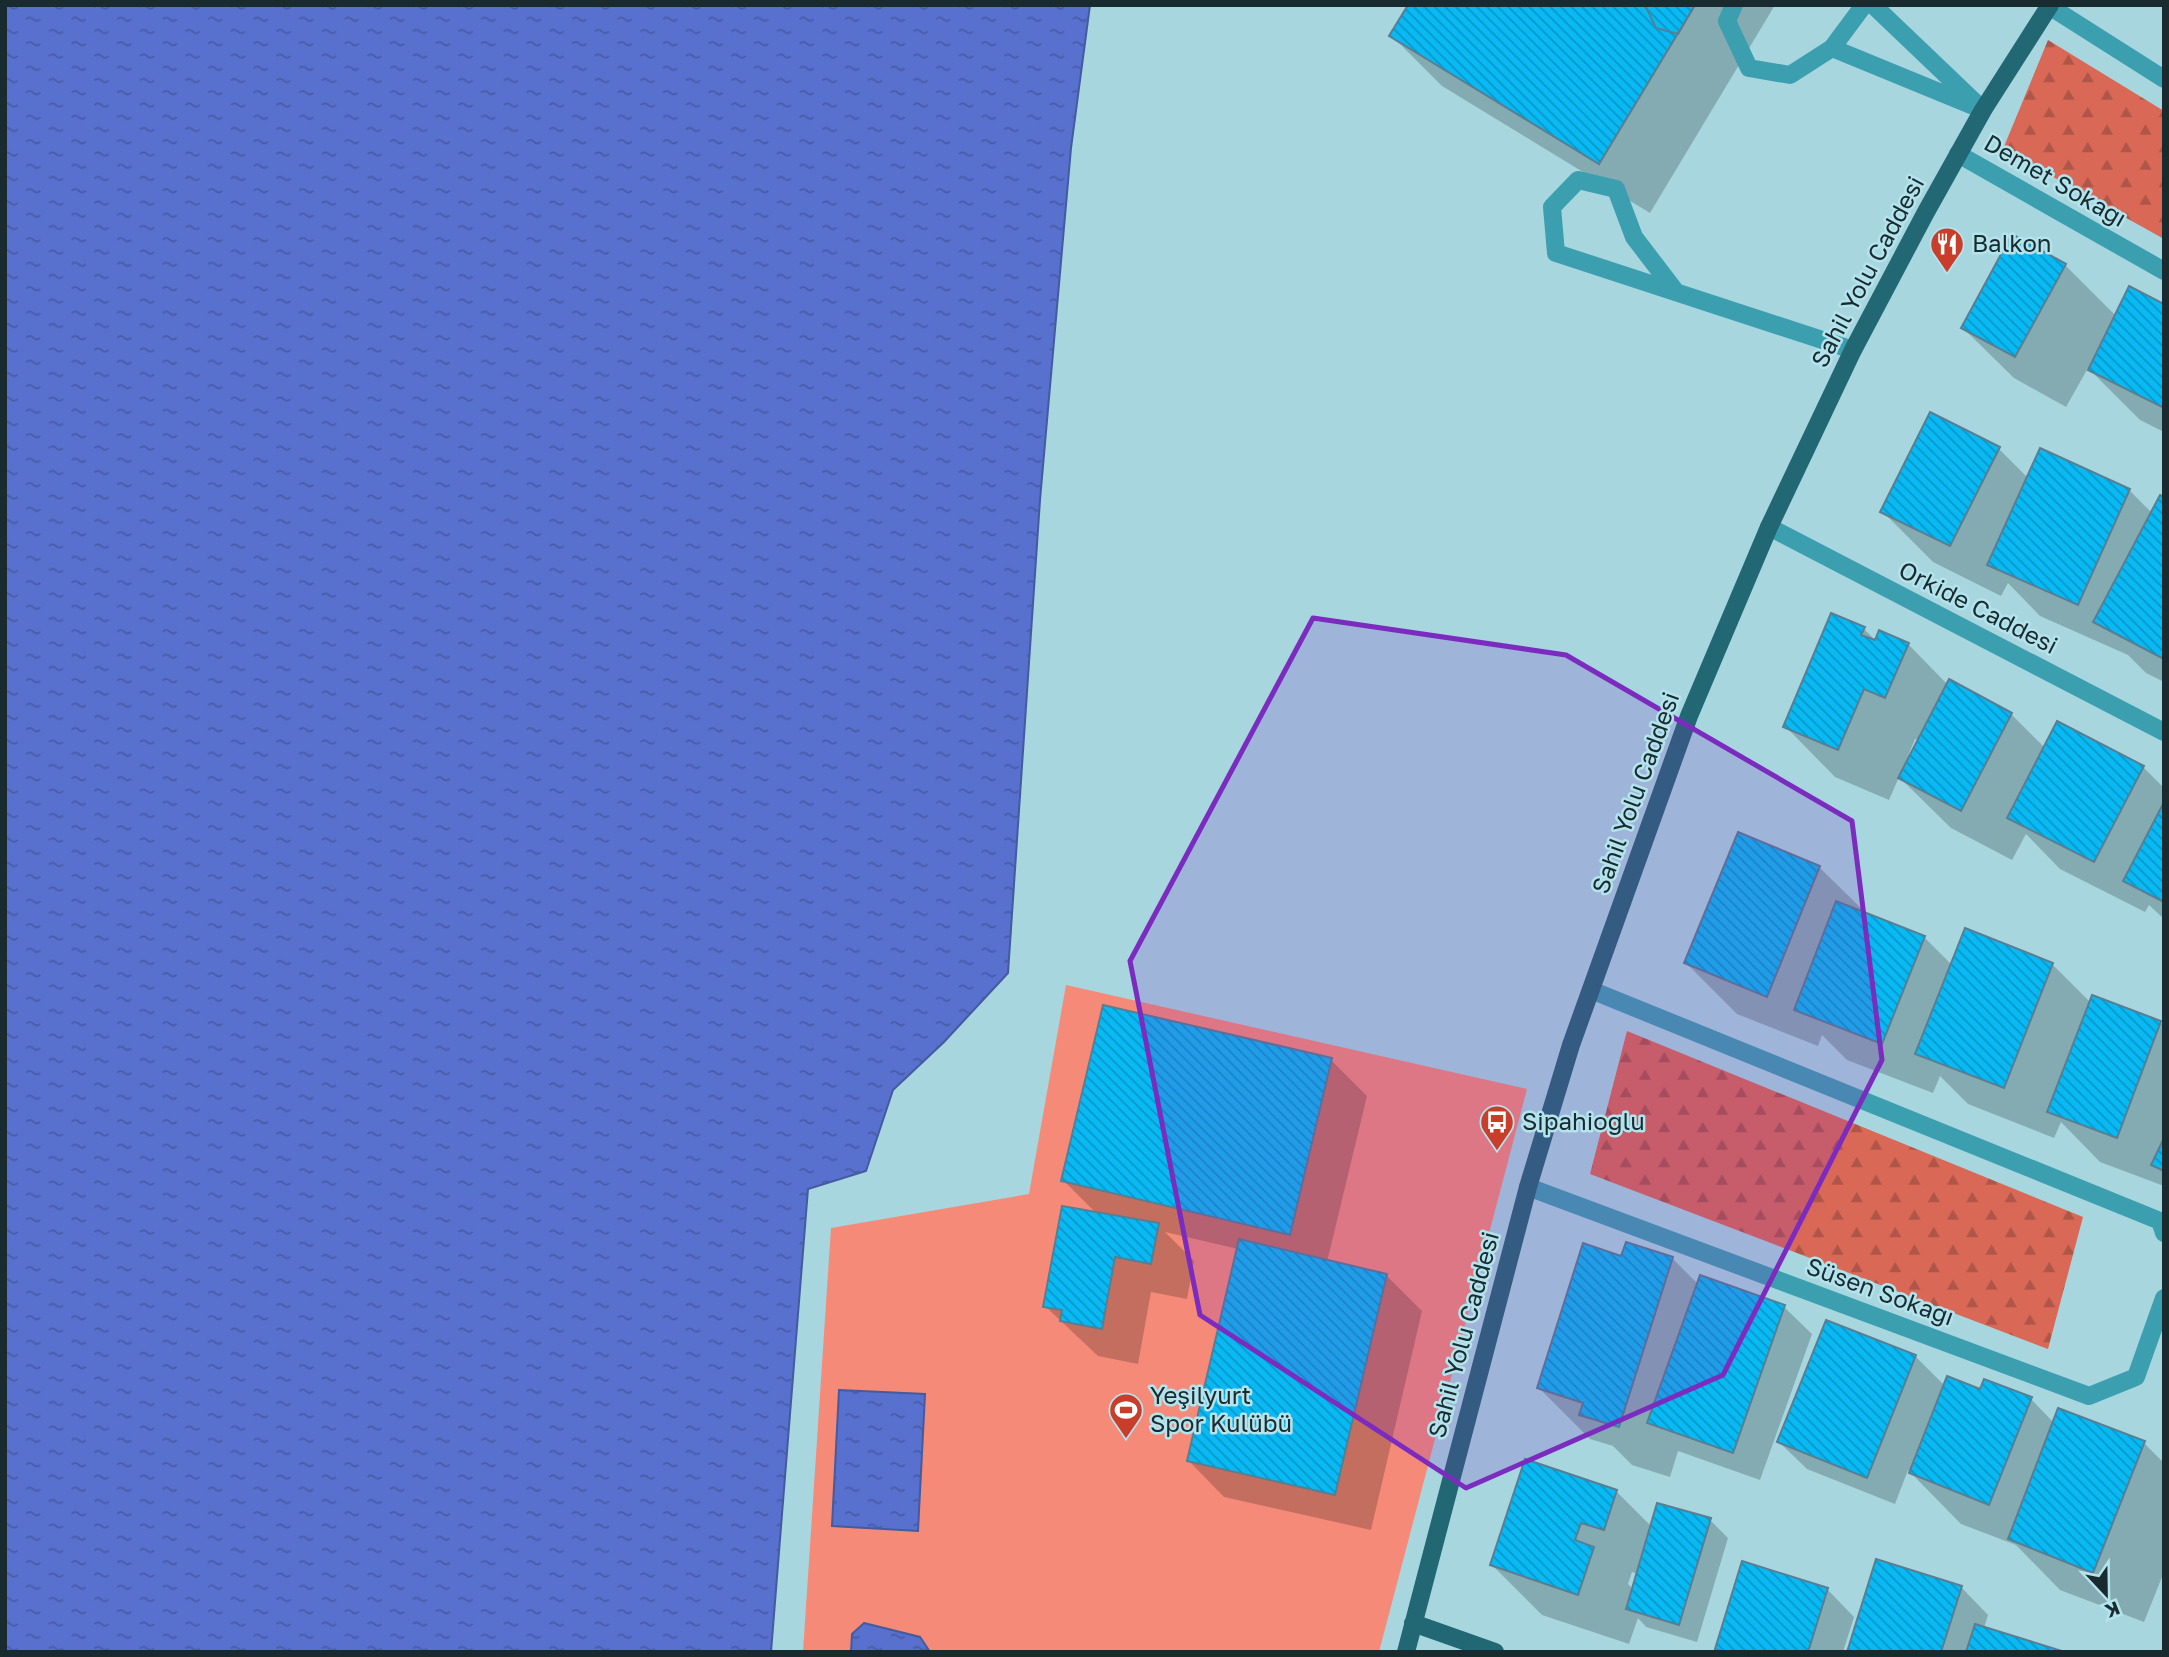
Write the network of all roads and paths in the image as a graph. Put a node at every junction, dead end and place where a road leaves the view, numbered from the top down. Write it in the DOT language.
graph roads {
  1 [pos="1734,5"];
  2 [pos="1864,5"];
  3 [pos="1873,5"];
  4 [pos="2049,6"];
  5 [pos="1832,48"];
  6 [pos="2164,79"];
  7 [pos="1983,110"];
  8 [pos="1958,154"];
  9 [pos="2164,271"];
  10 [pos="1676,292"];
  11 [pos="1853,350"];
  12 [pos="1769,527"];
  13 [pos="2164,732"];
  14 [pos="1591,990"];
  15 [pos="1528,1187"];
  16 [pos="2164,1233"];
  17 [pos="2164,1298"];
  18 [pos="1413,1623"];
  19 [pos="1406,1652"];
  20 [pos="1495,1652"];
  1 -- 5 [label="street"];
  2 -- 5 [label="street"];
  3 -- 7 [label="street"];
  4 -- 6 [label="street"];
  4 -- 7 [label="main road, Sahil Yolu Caddesi"];
  5 -- 7 [label="street"];
  7 -- 8 [label="main road, Sahil Yolu Caddesi"];
  8 -- 9 [label="street, Demet Sokağı"];
  8 -- 11 [label="main road, Sahil Yolu Caddesi"];
  10 -- 10 [label="street"];
  10 -- 11 [label="street"];
  11 -- 12 [label="main road, Sahil Yolu Caddesi"];
  12 -- 13 [label="street, Orkide Caddesi"];
  12 -- 14 [label="main road, Sahil Yolu Caddesi"];
  14 -- 15 [label="main road, Sahil Yolu Caddesi"];
  14 -- 16 [label="street"];
  15 -- 17 [label="street, Süsen Sokağı"];
  15 -- 18 [label="main road, Sahil Yolu Caddesi"];
  18 -- 19 [label="main road, Sahil Yolu Caddesi"];
  18 -- 20 [label="main road"];
}
